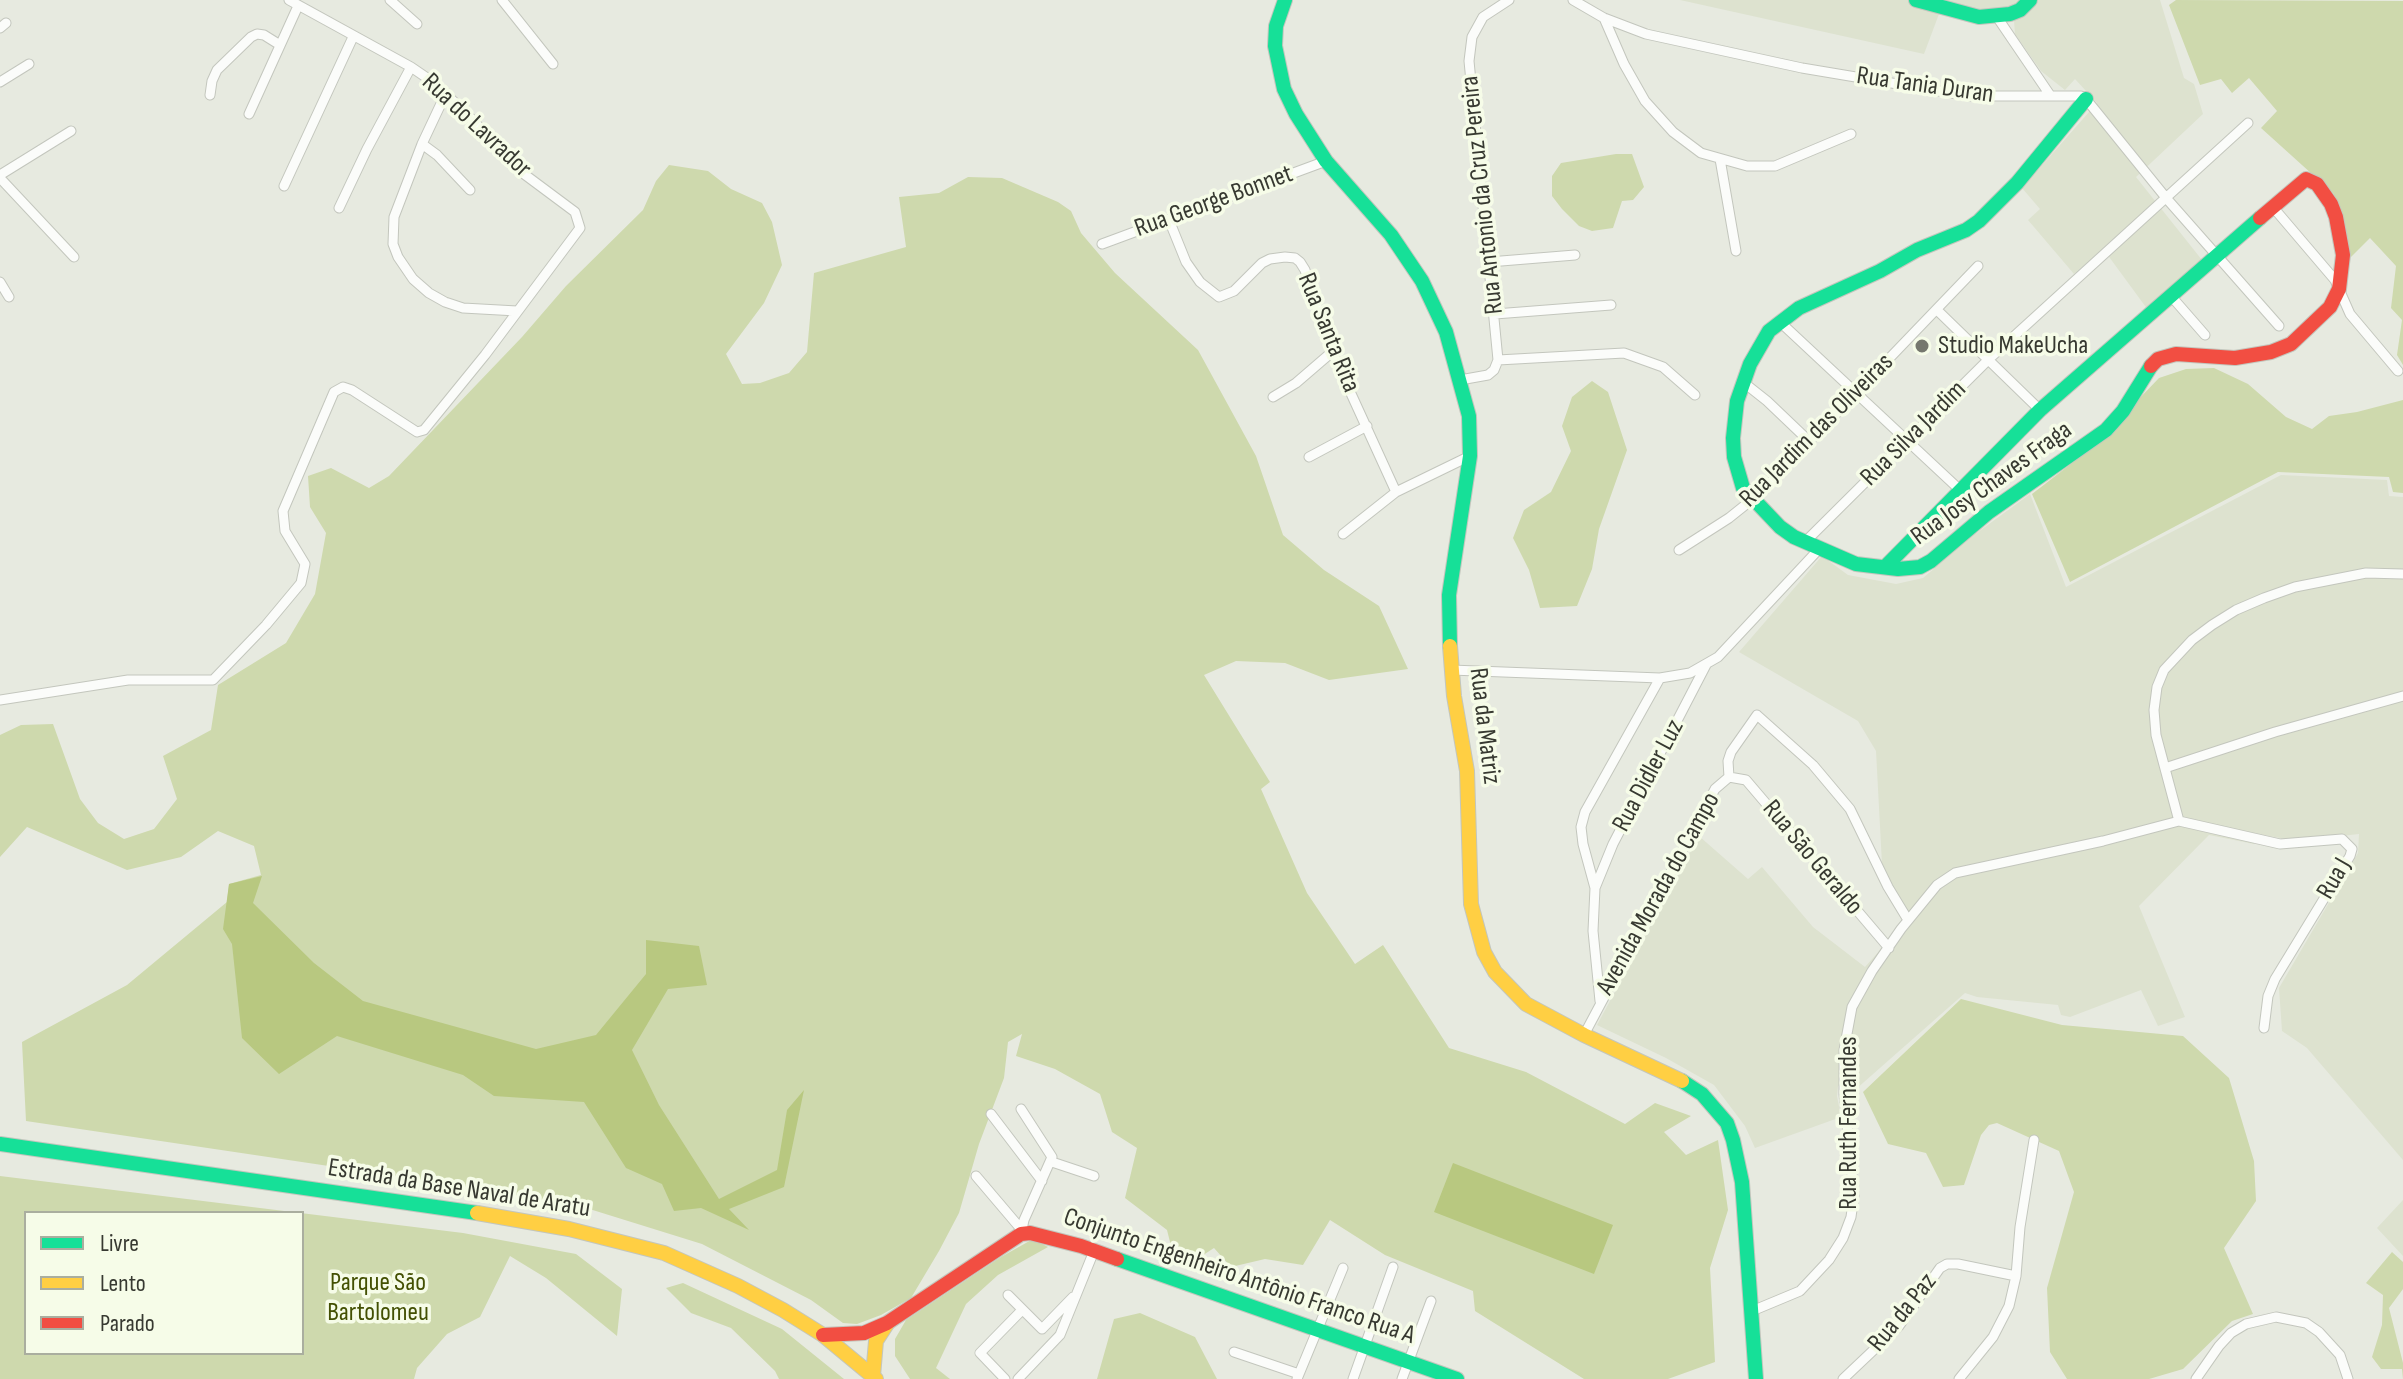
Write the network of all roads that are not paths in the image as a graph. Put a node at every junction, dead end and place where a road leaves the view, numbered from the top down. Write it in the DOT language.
graph roads {
  1 [pos="390,0"];
  2 [pos="502,0"];
  3 [pos="1285,0"];
  4 [pos="1509,0"];
  5 [pos="1573,0"];
  6 [pos="1916,0"];
  7 [pos="2030,0"];
  8 [pos="293,3"];
  9 [pos="1997,17"];
  10 [pos="1604,18"];
  11 [pos="417,24"];
  12 [pos="353,37"];
  13 [pos="280,45"];
  14 [pos="29,64"];
  15 [pos="553,64"];
  16 [pos="411,67"];
  17 [pos="0,82"];
  18 [pos="446,93"];
  19 [pos="210,95"];
  20 [pos="2050,95"];
  21 [pos="2086,99"];
  22 [pos="249,114"];
  23 [pos="2248,123"];
  24 [pos="71,131"];
  25 [pos="1851,134"];
  26 [pos="422,144"];
  27 [pos="1720,159"];
  28 [pos="1326,161"];
  29 [pos="0,177"];
  30 [pos="284,186"];
  31 [pos="470,190"];
  32 [pos="2167,199"];
  33 [pos="2272,206"];
  34 [pos="339,208"];
  35 [pos="1169,220"];
  36 [pos="1102,244"];
  37 [pos="1736,251"];
  38 [pos="2216,254"];
  39 [pos="1575,255"];
  40 [pos="74,257"];
  41 [pos="1489,262"];
  42 [pos="1978,266"];
  43 [pos="0,282"];
  44 [pos="2339,289"];
  45 [pos="2171,296"];
  46 [pos="9,297"];
  47 [pos="1611,305"];
  48 [pos="1937,310"];
  49 [pos="517,311"];
  50 [pos="1495,314"];
  51 [pos="1779,321"];
  52 [pos="2279,326"];
  53 [pos="2205,335"];
  54 [pos="1332,352"];
  55 [pos="1989,359"];
  56 [pos="1498,360"];
  57 [pos="2398,371"];
  58 [pos="1460,380"];
  59 [pos="1743,382"];
  60 [pos="1857,394"];
  61 [pos="1695,395"];
  62 [pos="1273,397"];
  63 [pos="2040,410"];
  64 [pos="1367,426"];
  65 [pos="1908,441"];
  66 [pos="1810,442"];
  67 [pos="1470,456"];
  68 [pos="1309,457"];
  69 [pos="1960,490"];
  70 [pos="1396,492"];
  71 [pos="1752,500"];
  72 [pos="1343,534"];
  73 [pos="1805,542"];
  74 [pos="1820,548"];
  75 [pos="1679,550"];
  76 [pos="1885,567"];
  77 [pos="2403,574"];
  78 [pos="1706,665"];
  79 [pos="1451,670"];
  80 [pos="1660,678"];
  81 [pos="2403,696"];
  82 [pos="0,700"];
  83 [pos="2165,768"];
  84 [pos="1729,777"];
  85 [pos="2179,821"];
  86 [pos="1595,888"];
  87 [pos="1908,920"];
  88 [pos="1889,948"];
  89 [pos="1600,1001"];
  90 [pos="2264,1028"];
  91 [pos="1584,1035"];
  92 [pos="1021,1109"];
  93 [pos="991,1114"];
  94 [pos="2034,1140"];
  95 [pos="0,1144"];
  96 [pos="1052,1162"];
  97 [pos="976,1176"];
  98 [pos="1094,1176"];
  99 [pos="1042,1181"];
  100 [pos="1021,1232"];
  101 [pos="1094,1251"];
  102 [pos="1393,1267"];
  103 [pos="1343,1268"];
  104 [pos="2016,1276"];
  105 [pos="1078,1291"];
  106 [pos="1008,1295"];
  107 [pos="1431,1301"];
  108 [pos="1022,1310"];
  109 [pos="1752,1311"];
  110 [pos="887,1323"];
  111 [pos="1317,1328"];
  112 [pos="823,1335"];
  113 [pos="1365,1346"];
  114 [pos="1234,1352"];
  115 [pos="1408,1362"];
  116 [pos="1298,1377"];
  117 [pos="875,1378"];
  118 [pos="1005,1379"];
  119 [pos="1018,1379"];
  120 [pos="1353,1379"];
  121 [pos="1402,1379"];
  122 [pos="1455,1379"];
  123 [pos="1756,1379"];
  124 [pos="1843,1379"];
  125 [pos="1959,1379"];
  126 [pos="2196,1379"];
  127 [pos="2348,1379"];
  1 -- 11 [label="street"];
  2 -- 15 [label="street"];
  3 -- 28 [label="street, Rua da Matriz"];
  4 -- 41 [label="street, Rua Antonio da Cruz Pereira"];
  5 -- 10 [label="street, Rua Tania Duran"];
  6 -- 9 [label="street"];
  7 -- 9 [label="street"];
  8 -- 12 [label="street, Rua do Lavrador"];
  8 -- 13 [label="street"];
  9 -- 20 [label="street"];
  10 -- 20 [label="street, Rua Tania Duran"];
  10 -- 27 [label="street"];
  12 -- 16 [label="street, Rua do Lavrador"];
  12 -- 30 [label="street"];
  13 -- 19 [label="street"];
  13 -- 22 [label="street"];
  14 -- 17 [label="street"];
  16 -- 18 [label="street, Rua do Lavrador"];
  16 -- 34 [label="street"];
  18 -- 26 [label="street"];
  18 -- 49 [label="street, Rua do Lavrador"];
  20 -- 21 [label="street, Rua Tania Duran"];
  21 -- 32 [label="street"];
  21 -- 51 [label="street, Rua Josy Chaves Fraga"];
  23 -- 32 [label="street, Rua Silva Jardim"];
  24 -- 29 [label="street"];
  25 -- 27 [label="street"];
  26 -- 31 [label="street"];
  26 -- 49 [label="street"];
  27 -- 37 [label="street"];
  28 -- 35 [label="street, Rua George Bonnet"];
  28 -- 58 [label="street, Rua da Matriz"];
  29 -- 40 [label="street"];
  32 -- 38 [label="street"];
  32 -- 55 [label="street, Rua Silva Jardim"];
  33 -- 38 [label="street"];
  33 -- 44 [label="street"];
  33 -- 44 [label="street"];
  35 -- 36 [label="street, Rua George Bonnet"];
  35 -- 54 [label="street, Rua Santa Rita"];
  38 -- 45 [label="street"];
  38 -- 52 [label="street"];
  39 -- 41 [label="street"];
  41 -- 50 [label="street, Rua Antonio da Cruz Pereira"];
  42 -- 48 [label="street, Rua Jardim das Oliveiras"];
  43 -- 46 [label="street"];
  44 -- 57 [label="street"];
  44 -- 76 [label="street, Rua Josy Chaves Fraga"];
  45 -- 53 [label="street"];
  45 -- 63 [label="street"];
  47 -- 50 [label="street"];
  48 -- 55 [label="street"];
  48 -- 60 [label="street, Rua Jardim das Oliveiras"];
  49 -- 82 [label="street"];
  50 -- 56 [label="street, Rua Antonio da Cruz Pereira"];
  51 -- 59 [label="street, Rua Josy Chaves Fraga"];
  51 -- 60 [label="street"];
  54 -- 62 [label="street"];
  54 -- 64 [label="street, Rua Santa Rita"];
  55 -- 63 [label="street"];
  55 -- 65 [label="street, Rua Silva Jardim"];
  56 -- 58 [label="street"];
  56 -- 61 [label="street"];
  58 -- 67 [label="street, Rua da Matriz"];
  59 -- 66 [label="street"];
  59 -- 71 [label="street, Rua Josy Chaves Fraga"];
  60 -- 65 [label="street"];
  60 -- 66 [label="street, Rua Jardim das Oliveiras"];
  63 -- 69 [label="street"];
  64 -- 68 [label="street"];
  64 -- 70 [label="street, Rua Santa Rita"];
  65 -- 69 [label="street"];
  65 -- 73 [label="street, Rua Silva Jardim"];
  66 -- 71 [label="street, Rua Jardim das Oliveiras"];
  67 -- 70 [label="street"];
  67 -- 79 [label="street, Rua da Matriz"];
  69 -- 76 [label="street"];
  70 -- 72 [label="street"];
  71 -- 73 [label="street, Rua Josy Chaves Fraga"];
  71 -- 75 [label="street, Rua Jardim das Oliveiras"];
  73 -- 74 [label="street, Rua Josy Chaves Fraga"];
  74 -- 76 [label="street, Rua Josy Chaves Fraga"];
  74 -- 78 [label="street"];
  77 -- 83 [label="street"];
  78 -- 80 [label="street"];
  78 -- 86 [label="street, Rua Didler Luz"];
  79 -- 80 [label="street"];
  79 -- 91 [label="street, Rua da Matriz"];
  80 -- 86 [label="street, Rua Didler Luz"];
  81 -- 83 [label="street"];
  83 -- 85 [label="street"];
  84 -- 87 [label="street, Avenida Morada do Campo"];
  84 -- 88 [label="street, Rua São Geraldo"];
  84 -- 89 [label="street, Avenida Morada do Campo"];
  85 -- 87 [label="street, Rua Ruth Fernandes"];
  85 -- 90 [label="street, Rua J"];
  86 -- 89 [label="street, Rua Didler Luz"];
  87 -- 88 [label="street, Rua Ruth Fernandes"];
  88 -- 109 [label="street, Rua Ruth Fernandes"];
  89 -- 91 [label="street, Avenida Morada do Campo"];
  91 -- 109 [label="street, Rua da Matriz"];
  92 -- 96 [label="street"];
  93 -- 99 [label="street"];
  94 -- 104 [label="street"];
  95 -- 112 [label="street, Estrada da Base Naval de Aratu"];
  96 -- 98 [label="street"];
  96 -- 99 [label="street"];
  97 -- 100 [label="street"];
  99 -- 100 [label="street"];
  100 -- 101 [label="street, Conjunto Engenheiro Antônio Franco Rua A"];
  100 -- 110 [label="street, Conjunto Engenheiro Antônio Franco Rua A"];
  101 -- 105 [label="street"];
  101 -- 111 [label="street, Conjunto Engenheiro Antônio Franco Rua A"];
  102 -- 113 [label="street"];
  103 -- 111 [label="street"];
  104 -- 124 [label="street, Rua da Paz"];
  104 -- 125 [label="street"];
  105 -- 108 [label="street"];
  105 -- 119 [label="street"];
  106 -- 108 [label="street"];
  107 -- 115 [label="street"];
  108 -- 118 [label="street"];
  109 -- 123 [label="street, Rua da Matriz"];
  110 -- 112 [label="street, Conjunto Engenheiro Antônio Franco Rua A"];
  110 -- 117 [label="street"];
  111 -- 113 [label="street, Conjunto Engenheiro Antônio Franco Rua A"];
  111 -- 116 [label="street"];
  112 -- 117 [label="street, Estrada da Base Naval de Aratu"];
  113 -- 115 [label="street, Conjunto Engenheiro Antônio Franco Rua A"];
  113 -- 120 [label="street"];
  114 -- 116 [label="street"];
  115 -- 121 [label="street"];
  115 -- 122 [label="street, Conjunto Engenheiro Antônio Franco Rua A"];
  126 -- 127 [label="street"];
}
